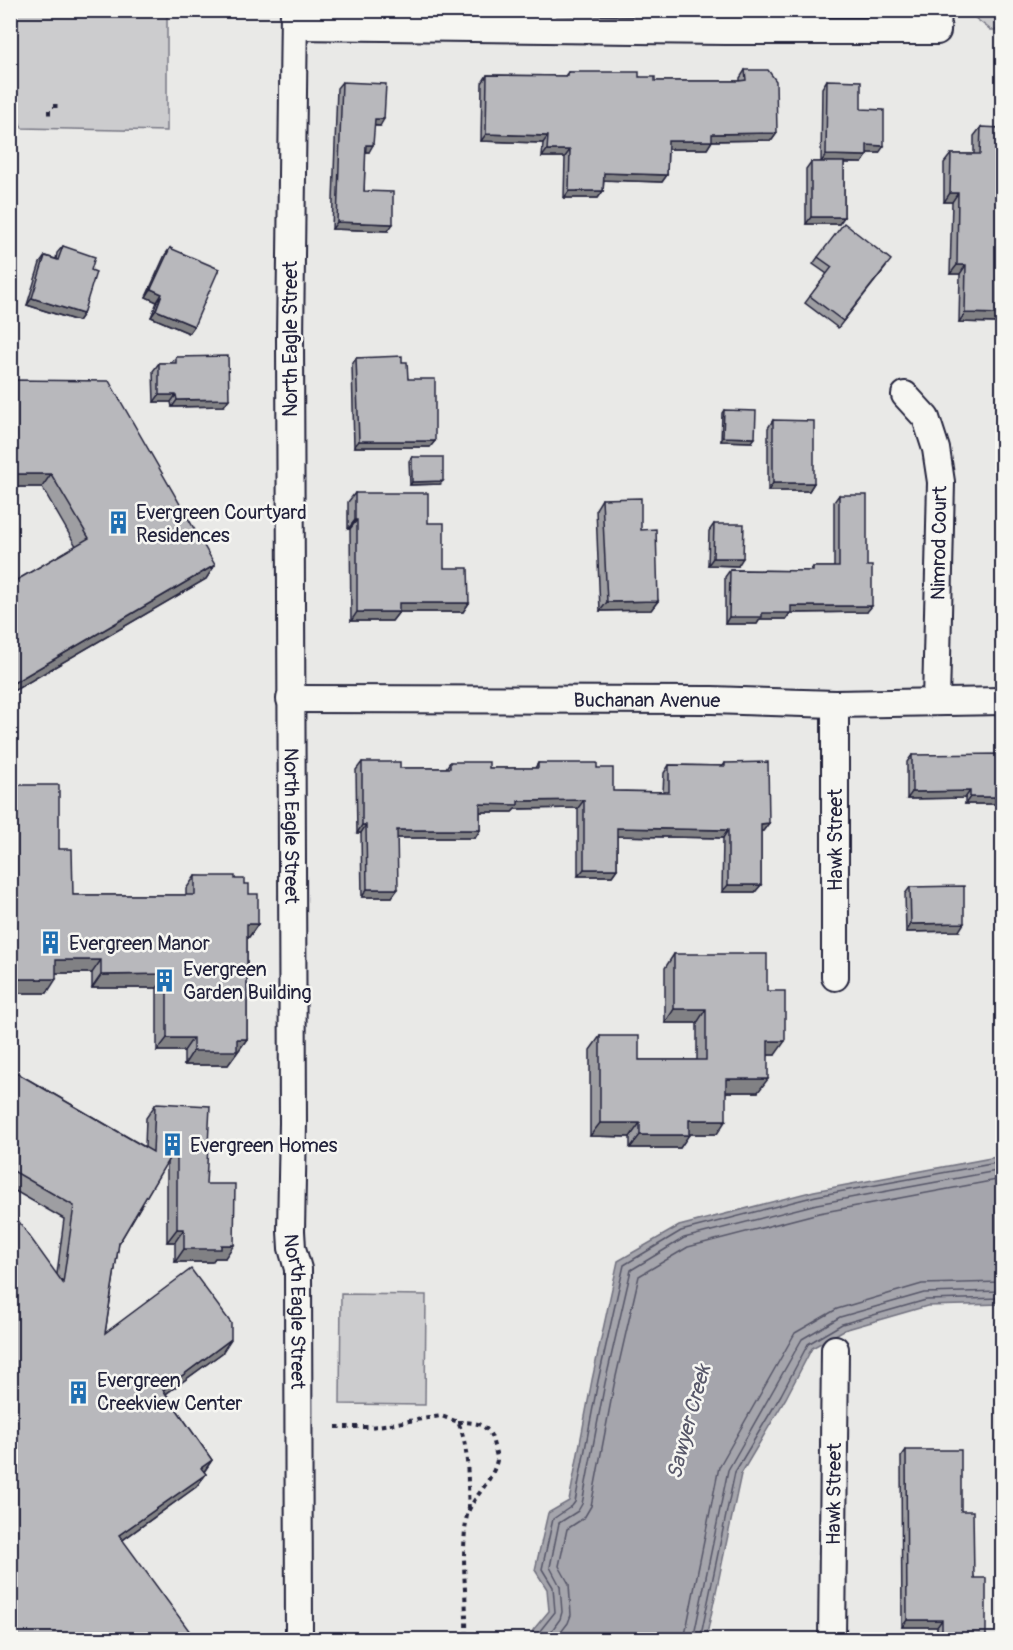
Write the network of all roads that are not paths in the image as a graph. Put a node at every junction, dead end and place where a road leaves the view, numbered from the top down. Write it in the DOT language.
graph roads {
  1 [pos="294,18"];
  2 [pos="938,21"];
  3 [pos="905,395"];
  4 [pos="290,699"];
  5 [pos="1002,701"];
  6 [pos="936,702"];
  7 [pos="835,704"];
  8 [pos="835,977"];
  9 [pos="835,1348"];
  10 [pos="298,1640"];
  11 [pos="832,1640"];
  1 -- 2 [label="street"];
  1 -- 4 [label="street, North Eagle Street"];
  3 -- 6 [label="street, Nimrod Court"];
  4 -- 7 [label="street, Buchanan Avenue"];
  4 -- 10 [label="street, North Eagle Street"];
  5 -- 6 [label="street, Buchanan Avenue"];
  6 -- 7 [label="street, Buchanan Avenue"];
  7 -- 8 [label="street, Hawk Street"];
  9 -- 11 [label="street, Hawk Street"];
}
